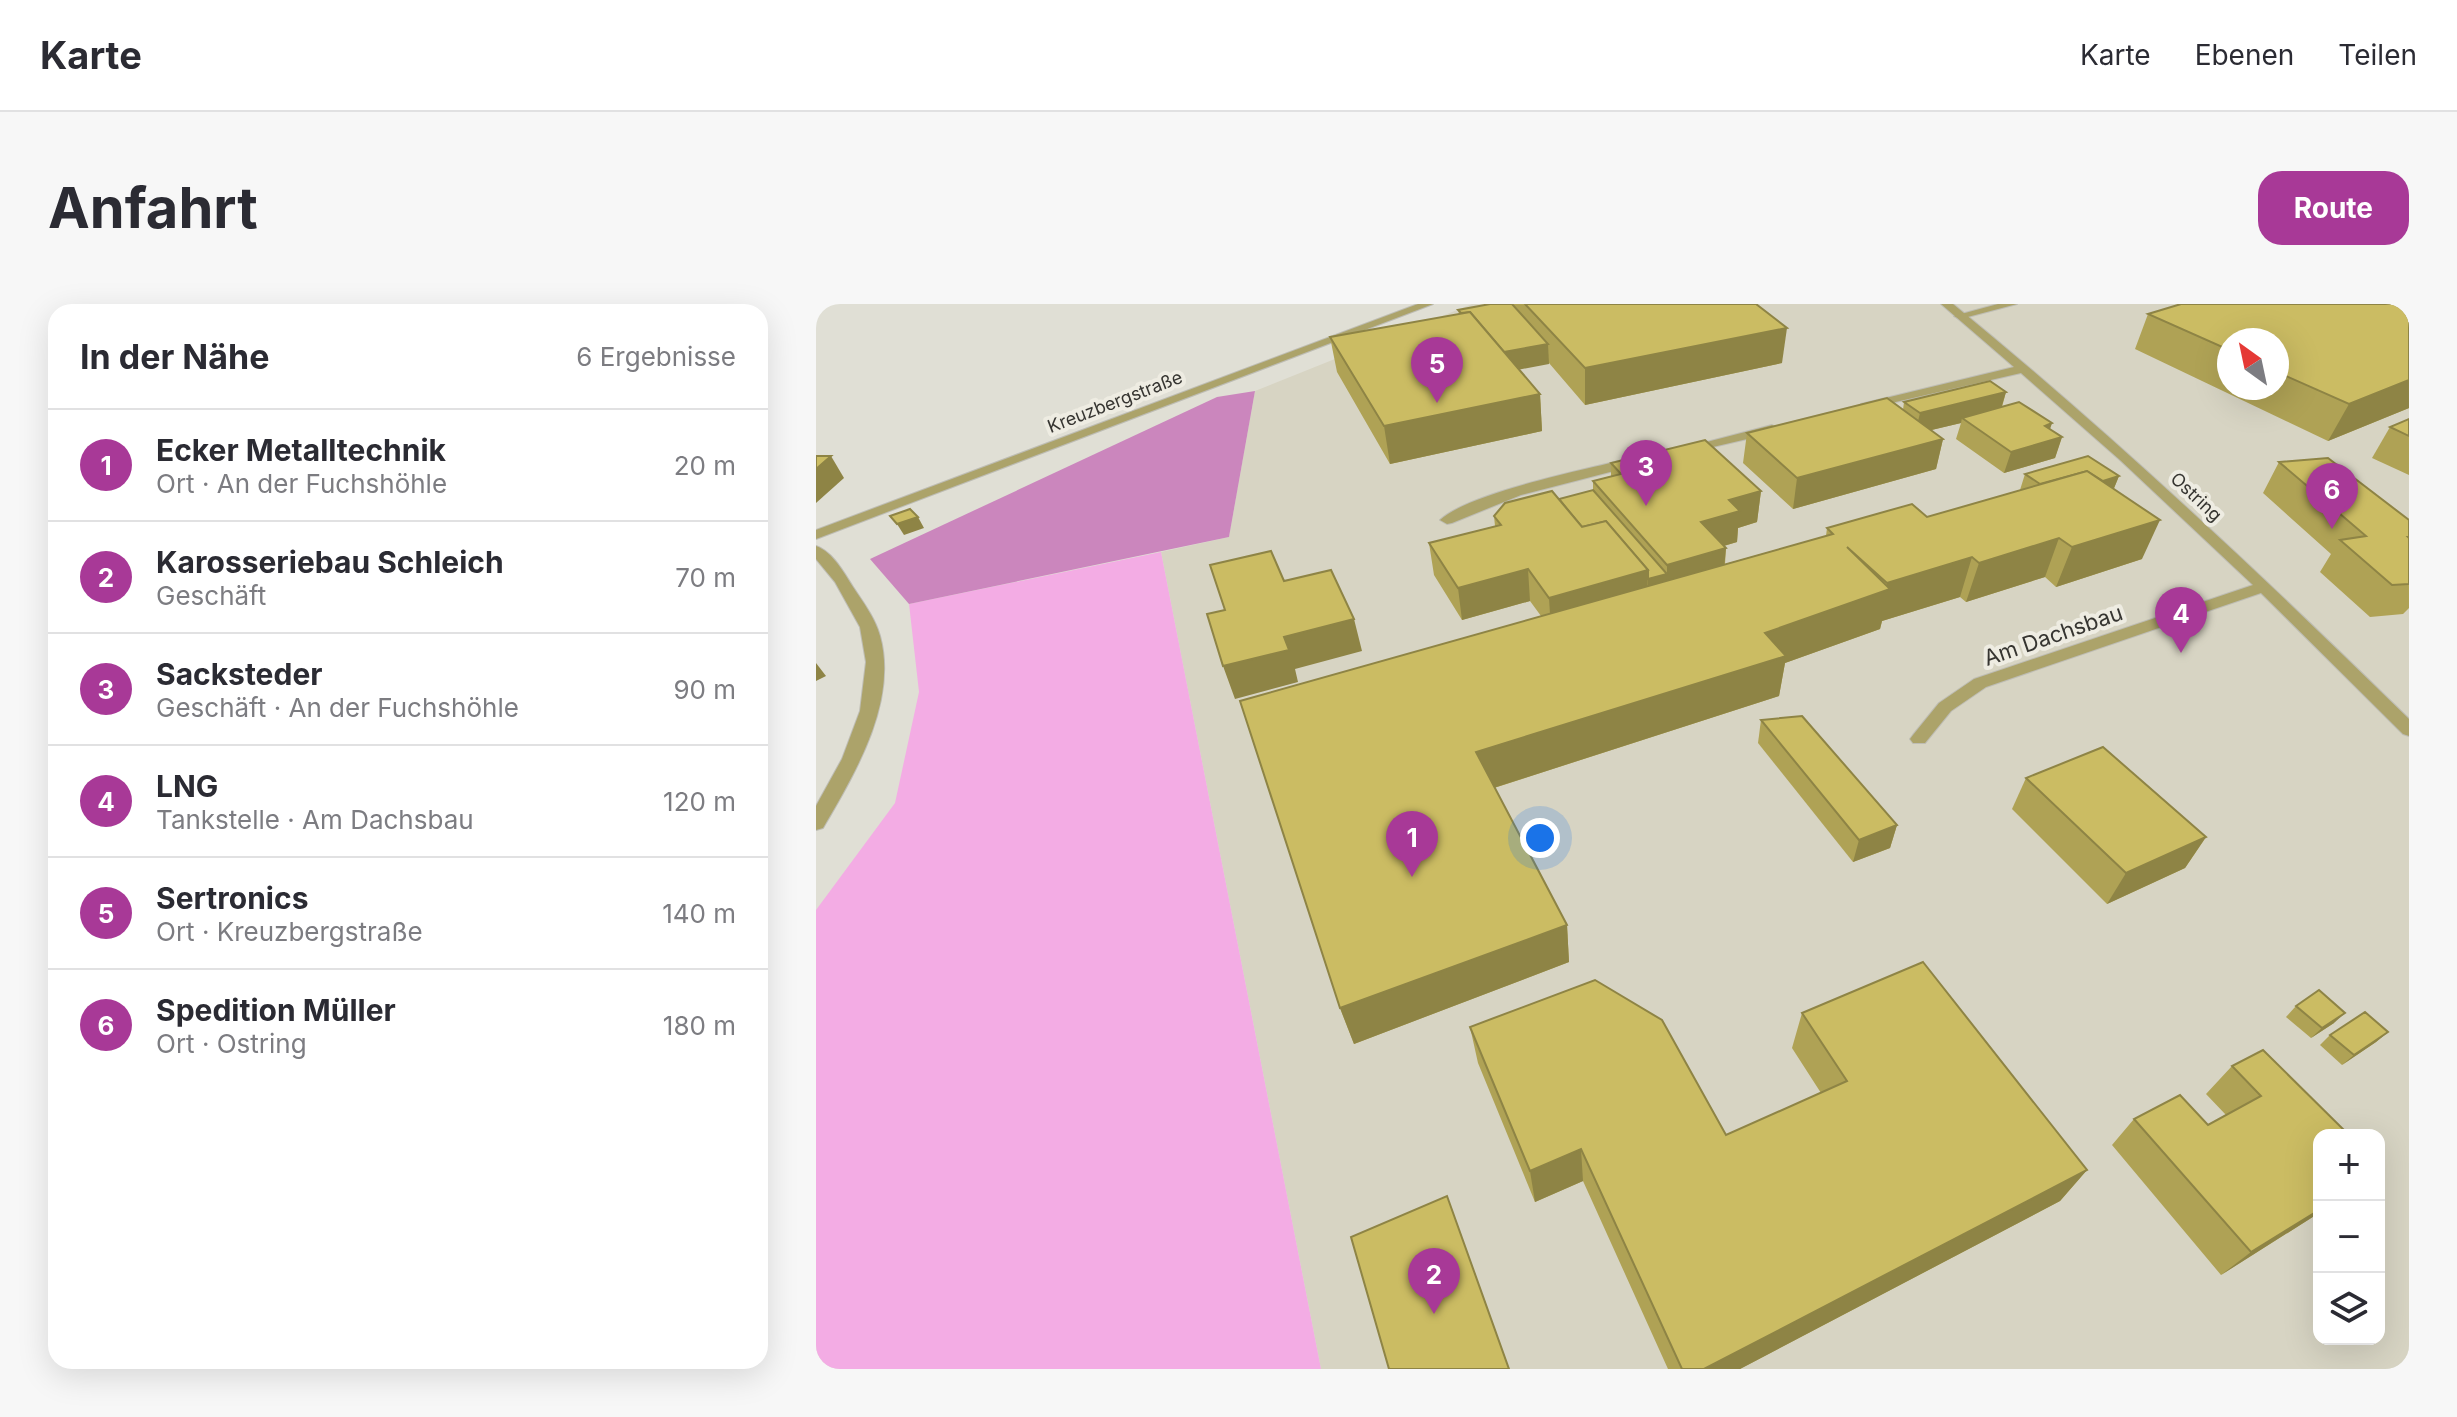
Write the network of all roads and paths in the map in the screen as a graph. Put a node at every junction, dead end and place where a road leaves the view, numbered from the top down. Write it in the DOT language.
graph roads {
  1 [pos="1428,304"];
  2 [pos="1946,304"];
  3 [pos="2012,304"];
  4 [pos="1960,316"];
  5 [pos="2025,368"];
  6 [pos="1857,409"];
  7 [pos="1781,427"];
  8 [pos="1674,452"];
  9 [pos="1644,460"];
  10 [pos="1447,520"];
  11 [pos="816,535"];
  12 [pos="816,551"];
  13 [pos="2265,586"];
  14 [pos="2409,730"];
  15 [pos="1919,739"];
  16 [pos="816,823"];
  1 -- 11 [label="street, Kreuzbergstraße"];
  2 -- 4 [label="street, Ostring"];
  3 -- 4 [label="street"];
  4 -- 5 [label="street, Ostring"];
  5 -- 6 [label="street"];
  5 -- 13 [label="street, Ostring"];
  7 -- 8 [label="street"];
  9 -- 10 [label="street"];
  12 -- 16 [label="street"];
  13 -- 14 [label="street, Ostring"];
  13 -- 15 [label="street, Am Dachsbau"];
}
